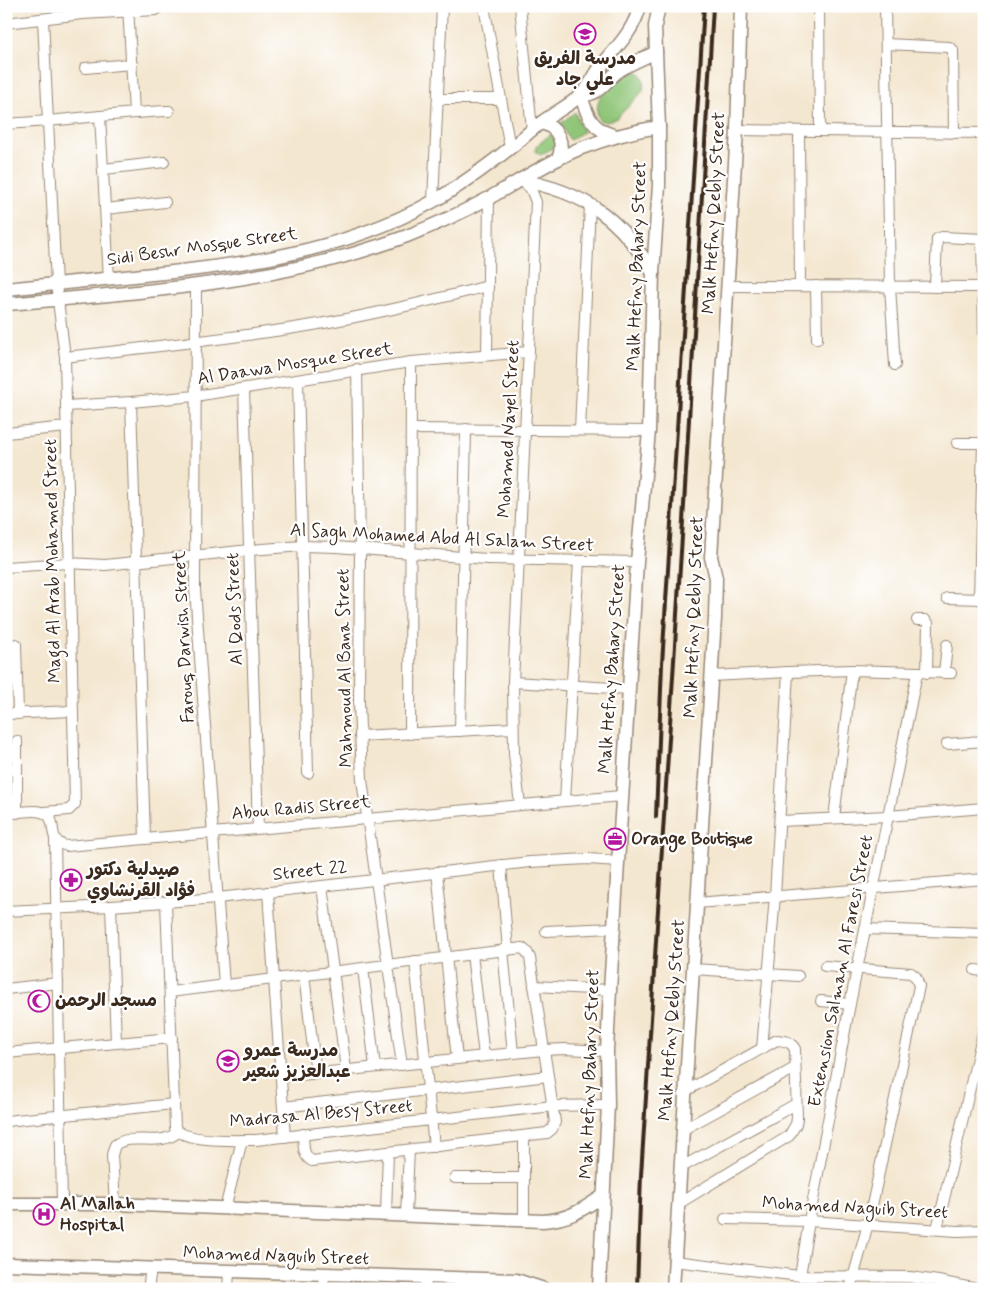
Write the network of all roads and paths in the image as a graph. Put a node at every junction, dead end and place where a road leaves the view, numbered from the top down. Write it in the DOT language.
graph roads {
  1 [pos="442,6"];
  2 [pos="484,6"];
  3 [pos="520,6"];
  4 [pos="640,6"];
  5 [pos="659,6"];
  6 [pos="741,6"];
  7 [pos="819,6"];
  8 [pos="885,6"];
  9 [pos="128,8"];
  10 [pos="81,10"];
  11 [pos="156,10"];
  12 [pos="43,19"];
  13 [pos="6,23"];
  14 [pos="886,44"];
  15 [pos="656,52"];
  16 [pos="132,64"];
  17 [pos="85,68"];
  18 [pos="581,95"];
  19 [pos="438,99"];
  20 [pos="501,99"];
  21 [pos="169,111"];
  22 [pos="134,112"];
  23 [pos="100,116"];
  24 [pos="48,122"];
  25 [pos="6,124"];
  26 [pos="536,126"];
  27 [pos="659,127"];
  28 [pos="737,130"];
  29 [pos="799,131"];
  30 [pos="820,131"];
  31 [pos="887,132"];
  32 [pos="954,133"];
  33 [pos="984,133"];
  34 [pos="617,136"];
  35 [pos="510,148"];
  36 [pos="558,159"];
  37 [pos="164,162"];
  38 [pos="104,169"];
  39 [pos="520,180"];
  40 [pos="488,198"];
  41 [pos="433,201"];
  42 [pos="165,202"];
  43 [pos="590,204"];
  44 [pos="106,210"];
  45 [pos="983,239"];
  46 [pos="185,271"];
  47 [pos="653,274"];
  48 [pos="109,279"];
  49 [pos="56,284"];
  50 [pos="192,286"];
  51 [pos="488,286"];
  52 [pos="728,286"];
  53 [pos="800,286"];
  54 [pos="816,286"];
  55 [pos="890,286"];
  56 [pos="935,286"];
  57 [pos="983,287"];
  58 [pos="6,289"];
  59 [pos="58,300"];
  60 [pos="6,304"];
  61 [pos="984,337"];
  62 [pos="817,339"];
  63 [pos="195,342"];
  64 [pos="528,352"];
  65 [pos="487,355"];
  66 [pos="65,357"];
  67 [pos="411,362"];
  68 [pos="895,364"];
  69 [pos="357,370"];
  70 [pos="298,380"];
  71 [pos="244,389"];
  72 [pos="195,396"];
  73 [pos="131,402"];
  74 [pos="66,406"];
  75 [pos="67,427"];
  76 [pos="411,429"];
  77 [pos="466,429"];
  78 [pos="525,430"];
  79 [pos="580,430"];
  80 [pos="648,431"];
  81 [pos="6,433"];
  82 [pos="957,443"];
  83 [pos="983,443"];
  84 [pos="302,546"];
  85 [pos="360,548"];
  86 [pos="250,550"];
  87 [pos="410,552"];
  88 [pos="194,556"];
  89 [pos="464,557"];
  90 [pos="518,560"];
  91 [pos="579,561"];
  92 [pos="136,562"];
  93 [pos="637,562"];
  94 [pos="68,563"];
  95 [pos="6,567"];
  96 [pos="947,598"];
  97 [pos="982,599"];
  98 [pos="917,620"];
  99 [pos="16,644"];
  100 [pos="947,645"];
  101 [pos="852,670"];
  102 [pos="788,672"];
  103 [pos="922,673"];
  104 [pos="711,676"];
  105 [pos="513,682"];
  106 [pos="572,686"];
  107 [pos="629,690"];
  108 [pos="72,711"];
  109 [pos="6,714"];
  110 [pos="18,714"];
  111 [pos="513,728"];
  112 [pos="460,731"];
  113 [pos="410,734"];
  114 [pos="360,736"];
  115 [pos="16,741"];
  116 [pos="984,741"];
  117 [pos="947,744"];
  118 [pos="11,769"];
  119 [pos="308,773"];
  120 [pos="621,796"];
  121 [pos="565,801"];
  122 [pos="520,805"];
  123 [pos="984,808"];
  124 [pos="44,812"];
  125 [pos="11,813"];
  126 [pos="888,816"];
  127 [pos="834,818"];
  128 [pos="368,819"];
  129 [pos="780,821"];
  130 [pos="258,828"];
  131 [pos="213,833"];
  132 [pos="55,839"];
  133 [pos="145,839"];
  134 [pos="618,861"];
  135 [pos="501,865"];
  136 [pos="437,872"];
  137 [pos="984,879"];
  138 [pos="377,880"];
  139 [pos="322,886"];
  140 [pos="874,888"];
  141 [pos="268,892"];
  142 [pos="775,896"];
  143 [pos="218,898"];
  144 [pos="166,902"];
  145 [pos="697,903"];
  146 [pos="111,906"];
  147 [pos="56,909"];
  148 [pos="6,911"];
  149 [pos="613,928"];
  150 [pos="865,930"];
  151 [pos="546,931"];
  152 [pos="984,933"];
  153 [pos="506,950"];
  154 [pos="472,954"];
  155 [pos="446,958"];
  156 [pos="415,961"];
  157 [pos="389,965"];
  158 [pos="825,966"];
  159 [pos="363,968"];
  160 [pos="857,968"];
  161 [pos="694,969"];
  162 [pos="333,972"];
  163 [pos="769,974"];
  164 [pos="304,975"];
  165 [pos="798,976"];
  166 [pos="274,979"];
  167 [pos="58,983"];
  168 [pos="224,985"];
  169 [pos="534,986"];
  170 [pos="6,989"];
  171 [pos="610,990"];
  172 [pos="170,992"];
  173 [pos="821,1001"];
  174 [pos="850,1004"];
  175 [pos="984,1028"];
  176 [pos="172,1038"];
  177 [pos="116,1042"];
  178 [pos="59,1047"];
  179 [pos="762,1049"];
  180 [pos="544,1050"];
  181 [pos="607,1051"];
  182 [pos="6,1053"];
  183 [pos="514,1053"];
  184 [pos="484,1056"];
  185 [pos="457,1059"];
  186 [pos="426,1062"];
  187 [pos="402,1065"];
  188 [pos="375,1067"];
  189 [pos="795,1068"];
  190 [pos="346,1070"];
  191 [pos="316,1074"];
  192 [pos="548,1076"];
  193 [pos="281,1077"];
  194 [pos="429,1090"];
  195 [pos="684,1092"];
  196 [pos="174,1104"];
  197 [pos="796,1104"];
  198 [pos="608,1105"];
  199 [pos="553,1106"];
  200 [pos="283,1107"];
  201 [pos="61,1116"];
  202 [pos="432,1120"];
  203 [pos="6,1121"];
  204 [pos="682,1130"];
  205 [pos="178,1132"];
  206 [pos="303,1134"];
  207 [pos="524,1136"];
  208 [pos="285,1137"];
  209 [pos="242,1140"];
  210 [pos="434,1147"];
  211 [pos="409,1150"];
  212 [pos="388,1152"];
  213 [pos="680,1168"];
  214 [pos="455,1178"];
  215 [pos="524,1178"];
  216 [pos="603,1196"];
  217 [pos="62,1203"];
  218 [pos="6,1204"];
  219 [pos="115,1204"];
  220 [pos="678,1204"];
  221 [pos="225,1209"];
  222 [pos="386,1214"];
  223 [pos="406,1215"];
  224 [pos="725,1219"];
  225 [pos="524,1220"];
  226 [pos="809,1221"];
  227 [pos="868,1224"];
  228 [pos="937,1229"];
  229 [pos="984,1230"];
  230 [pos="674,1261"];
  231 [pos="6,1264"];
  232 [pos="151,1269"];
  233 [pos="229,1272"];
  234 [pos="324,1275"];
  235 [pos="800,1276"];
  236 [pos="854,1278"];
  237 [pos="426,1283"];
  238 [pos="516,1284"];
  239 [pos="148,1289"];
  240 [pos="228,1289"];
  241 [pos="323,1289"];
  242 [pos="544,1289"];
  243 [pos="599,1289"];
  244 [pos="673,1289"];
  245 [pos="850,1289"];
  246 [pos="977,1289"];
  1 -- 19 [label="street"];
  2 -- 20 [label="street"];
  3 -- 26 [label="street"];
  4 -- 18 [label="street, Sidi Beshr Mosque Street"];
  5 -- 15 [label="street, Malk Hefny Bahary Street"];
  6 -- 28 [label="street, Malk Hefny Qebly Street"];
  7 -- 30 [label="street"];
  8 -- 14 [label="street"];
  9 -- 10 [label="street"];
  9 -- 11 [label="street"];
  9 -- 16 [label="street"];
  10 -- 12 [label="street"];
  12 -- 13 [label="street"];
  12 -- 24 [label="street, Magd Al Arab Mohamed Street"];
  14 -- 31 [label="street"];
  14 -- 32 [label="street"];
  15 -- 18 [label="street"];
  15 -- 27 [label="street, Malk Hefny Bahary Street"];
  16 -- 17 [label="street"];
  16 -- 22 [label="street"];
  18 -- 26 [label="street, Sidi Beshr Mosque Street"];
  18 -- 34 [label="street"];
  19 -- 20 [label="street"];
  19 -- 41 [label="street"];
  20 -- 35 [label="street"];
  21 -- 22 [label="street"];
  22 -- 23 [label="street"];
  23 -- 24 [label="street"];
  23 -- 38 [label="street"];
  24 -- 25 [label="street"];
  24 -- 49 [label="street, Magd Al Arab Mohamed Street"];
  26 -- 35 [label="street, Sidi Beshr Mosque Street"];
  26 -- 36 [label="street"];
  27 -- 34 [label="street, Sidi Beshr Mosque Street"];
  27 -- 47 [label="street, Malk Hefny Bahary Street"];
  28 -- 29 [label="street"];
  28 -- 52 [label="street, Malk Hefny Qebly Street"];
  29 -- 30 [label="street"];
  29 -- 53 [label="street"];
  30 -- 31 [label="street"];
  31 -- 32 [label="street"];
  31 -- 55 [label="street"];
  32 -- 33 [label="street"];
  34 -- 36 [label="street, Sidi Beshr Mosque Street"];
  35 -- 41 [label="street, Sidi Beshr Mosque Street"];
  36 -- 39 [label="street, Sidi Beshr Mosque Street"];
  37 -- 38 [label="street"];
  38 -- 44 [label="street"];
  39 -- 40 [label="street, Sidi Beshr Mosque Street"];
  39 -- 43 [label="street"];
  39 -- 64 [label="street, Mohamed Nayel Street"];
  40 -- 50 [label="street, Sidi Beshr Mosque Street"];
  40 -- 51 [label="street"];
  41 -- 46 [label="street, Sidi Beshr Mosque Street"];
  42 -- 44 [label="street"];
  43 -- 47 [label="street"];
  43 -- 79 [label="street"];
  44 -- 48 [label="street"];
  45 -- 56 [label="street"];
  45 -- 57 [label="street"];
  46 -- 48 [label="street, Sidi Beshr Mosque Street"];
  46 -- 50 [label="street"];
  47 -- 80 [label="street, Malk Hefny Bahary Street"];
  48 -- 49 [label="street, Sidi Beshr Mosque Street"];
  49 -- 58 [label="street, Sidi Beshr Mosque Street"];
  49 -- 59 [label="street, Magd Al Arab Mohamed Street"];
  50 -- 59 [label="street, Sidi Beshr Mosque Street"];
  50 -- 63 [label="street, Farouq Darwish Street"];
  51 -- 63 [label="street"];
  51 -- 65 [label="street"];
  52 -- 53 [label="street"];
  52 -- 104 [label="street, Malk Hefny Qebly Street"];
  53 -- 54 [label="street"];
  54 -- 55 [label="street"];
  54 -- 62 [label="street"];
  55 -- 56 [label="street"];
  55 -- 68 [label="street"];
  56 -- 57 [label="street"];
  57 -- 61 [label="street"];
  59 -- 60 [label="street, Sidi Beshr Mosque Street"];
  59 -- 66 [label="street, Magd Al Arab Mohamed Street"];
  63 -- 66 [label="street"];
  63 -- 72 [label="street, Farouq Darwish Street"];
  64 -- 65 [label="street, Al Daawa Mosque Street"];
  64 -- 78 [label="street, Mohamed Nayel Street"];
  65 -- 67 [label="street, Al Daawa Mosque Street"];
  66 -- 74 [label="street, Magd Al Arab Mohamed Street"];
  67 -- 69 [label="street, Al Daawa Mosque Street"];
  67 -- 76 [label="street"];
  69 -- 70 [label="street, Al Daawa Mosque Street"];
  69 -- 85 [label="street, Mahmoud Al Bana Street"];
  70 -- 71 [label="street, Al Daawa Mosque Street"];
  70 -- 84 [label="street"];
  71 -- 72 [label="street, Al Daawa Mosque Street"];
  71 -- 86 [label="street, Al Qods Street"];
  72 -- 73 [label="street, Al Daawa Mosque Street"];
  72 -- 88 [label="street, Farouq Darwish Street"];
  73 -- 74 [label="street, Al Daawa Mosque Street"];
  73 -- 92 [label="street"];
  74 -- 75 [label="street, Magd Al Arab Mohamed Street"];
  75 -- 81 [label="street"];
  75 -- 94 [label="street, Magd Al Arab Mohamed Street"];
  76 -- 77 [label="street"];
  76 -- 87 [label="street"];
  77 -- 78 [label="street"];
  77 -- 89 [label="street"];
  78 -- 79 [label="street"];
  78 -- 90 [label="street, Mohamed Nayel Street"];
  79 -- 80 [label="street"];
  80 -- 93 [label="street, Malk Hefny Bahary Street"];
  82 -- 83 [label="street"];
  83 -- 97 [label="street"];
  84 -- 85 [label="street, Al Sagh Mohamed Abd Al Salam Street"];
  84 -- 86 [label="street, Al Sagh Mohamed Abd Al Salam Street"];
  84 -- 119 [label="street"];
  85 -- 87 [label="street, Al Sagh Mohamed Abd Al Salam Street"];
  85 -- 114 [label="street, Mahmoud Al Bana Street"];
  86 -- 88 [label="street, Al Sagh Mohamed Abd Al Salam Street"];
  86 -- 130 [label="street, Al Qods Street"];
  87 -- 89 [label="street, Al Sagh Mohamed Abd Al Salam Street"];
  87 -- 113 [label="street"];
  88 -- 92 [label="street, Al Sagh Mohamed Abd Al Salam Street"];
  88 -- 131 [label="street, Farouq Darwish Street"];
  89 -- 90 [label="street, Al Sagh Mohamed Abd Al Salam Street"];
  89 -- 112 [label="street"];
  90 -- 91 [label="street, Al Sagh Mohamed Abd Al Salam Street"];
  90 -- 105 [label="street, Mohamed Nayel Street"];
  91 -- 93 [label="street, Al Sagh Mohamed Abd Al Salam Street"];
  91 -- 106 [label="street"];
  92 -- 94 [label="street, Al Sagh Mohamed Abd Al Salam Street"];
  92 -- 133 [label="street"];
  93 -- 107 [label="street, Malk Hefny Bahary Street"];
  94 -- 95 [label="street, Al Sagh Mohamed Abd Al Salam Street"];
  94 -- 108 [label="street, Magd Al Arab Mohamed Street"];
  96 -- 97 [label="street"];
  98 -- 103 [label="street, Extension Salman Al Faresi Street"];
  99 -- 110 [label="street"];
  100 -- 103 [label="street"];
  101 -- 102 [label="street"];
  101 -- 103 [label="street"];
  101 -- 127 [label="street"];
  102 -- 104 [label="street"];
  102 -- 129 [label="street"];
  103 -- 126 [label="street, Extension Salman Al Faresi Street"];
  104 -- 145 [label="street, Malk Hefny Qebly Street"];
  105 -- 106 [label="street"];
  105 -- 111 [label="street, Mohamed Nayel Street"];
  106 -- 107 [label="street"];
  106 -- 121 [label="street"];
  107 -- 120 [label="street, Malk Hefny Bahary Street"];
  108 -- 110 [label="street"];
  108 -- 124 [label="street, Magd Al Arab Mohamed Street"];
  109 -- 110 [label="street"];
  111 -- 112 [label="street"];
  111 -- 122 [label="street, Mohamed Nayel Street"];
  112 -- 113 [label="street"];
  113 -- 114 [label="street"];
  114 -- 128 [label="street, Mahmoud Al Bana Street"];
  115 -- 118 [label="street"];
  116 -- 117 [label="street"];
  118 -- 125 [label="street"];
  120 -- 121 [label="street, Abou Radis Street"];
  120 -- 134 [label="street, Malk Hefny Bahary Street"];
  121 -- 122 [label="street, Abou Radis Street"];
  122 -- 128 [label="street, Abou Radis Street"];
  123 -- 126 [label="street"];
  124 -- 125 [label="street"];
  124 -- 132 [label="street"];
  126 -- 127 [label="street"];
  126 -- 140 [label="street, Extension Salman Al Faresi Street"];
  127 -- 129 [label="street"];
  128 -- 130 [label="street, Abou Radis Street"];
  128 -- 138 [label="street, Mahmoud Al Bana Street"];
  129 -- 142 [label="street"];
  130 -- 131 [label="street, Abou Radis Street"];
  131 -- 133 [label="street, Abou Radis Street"];
  131 -- 143 [label="street, Farouq Darwish Street"];
  132 -- 133 [label="street, Abou Radis Street"];
  132 -- 147 [label="street"];
  134 -- 135 [label="street, Street 22"];
  134 -- 149 [label="street, Malk Hefny Bahary Street"];
  135 -- 136 [label="street, Street 22"];
  135 -- 153 [label="street"];
  136 -- 138 [label="street, Street 22"];
  136 -- 155 [label="street"];
  137 -- 140 [label="street"];
  138 -- 139 [label="street, Street 22"];
  138 -- 157 [label="street, Mahmoud Al Bana Street"];
  139 -- 141 [label="street, Street 22"];
  139 -- 162 [label="street"];
  140 -- 142 [label="street"];
  140 -- 150 [label="street, Extension Salman Al Faresi Street"];
  141 -- 143 [label="street, Street 22"];
  141 -- 166 [label="street"];
  142 -- 145 [label="street"];
  142 -- 163 [label="street"];
  143 -- 144 [label="street, Street 22"];
  143 -- 168 [label="street, Farouq Darwish Street"];
  144 -- 146 [label="street, Street 22"];
  144 -- 172 [label="street"];
  145 -- 161 [label="street, Malk Hefny Qebly Street"];
  146 -- 147 [label="street, Street 22"];
  146 -- 177 [label="street"];
  147 -- 148 [label="street, Street 22"];
  147 -- 167 [label="street"];
  149 -- 151 [label="street"];
  149 -- 171 [label="street, Malk Hefny Bahary Street"];
  150 -- 152 [label="street"];
  150 -- 160 [label="street, Extension Salman Al Faresi Street"];
  153 -- 154 [label="street"];
  153 -- 169 [label="street"];
  153 -- 183 [label="street"];
  154 -- 155 [label="street"];
  154 -- 184 [label="street"];
  155 -- 156 [label="street"];
  155 -- 185 [label="street"];
  156 -- 157 [label="street"];
  156 -- 186 [label="street"];
  157 -- 159 [label="street"];
  157 -- 187 [label="street, Mahmoud Al Bana Street"];
  158 -- 160 [label="street"];
  159 -- 162 [label="street"];
  159 -- 188 [label="street"];
  160 -- 174 [label="street, Extension Salman Al Faresi Street"];
  160 -- 227 [label="street"];
  161 -- 163 [label="street"];
  161 -- 195 [label="street, Malk Hefny Qebly Street"];
  162 -- 164 [label="street"];
  162 -- 190 [label="street"];
  163 -- 165 [label="street"];
  163 -- 179 [label="street"];
  164 -- 166 [label="street"];
  164 -- 191 [label="street"];
  166 -- 168 [label="street"];
  166 -- 193 [label="street"];
  167 -- 170 [label="street"];
  167 -- 178 [label="street"];
  168 -- 172 [label="street"];
  169 -- 171 [label="street"];
  169 -- 180 [label="street"];
  171 -- 181 [label="street, Malk Hefny Bahary Street"];
  172 -- 176 [label="street"];
  173 -- 174 [label="street"];
  174 -- 226 [label="street, Extension Salman Al Faresi Street"];
  175 -- 228 [label="street"];
  176 -- 177 [label="street"];
  176 -- 196 [label="street"];
  177 -- 178 [label="street"];
  178 -- 182 [label="street"];
  178 -- 201 [label="street"];
  179 -- 189 [label="street"];
  179 -- 195 [label="street"];
  180 -- 181 [label="street"];
  180 -- 183 [label="street"];
  180 -- 192 [label="street"];
  181 -- 198 [label="street, Malk Hefny Bahary Street"];
  183 -- 184 [label="street"];
  184 -- 185 [label="street"];
  185 -- 186 [label="street"];
  186 -- 187 [label="street"];
  186 -- 194 [label="street"];
  187 -- 188 [label="street"];
  188 -- 190 [label="street"];
  189 -- 197 [label="street"];
  189 -- 204 [label="street"];
  190 -- 191 [label="street"];
  191 -- 193 [label="street"];
  192 -- 194 [label="street"];
  192 -- 199 [label="street"];
  193 -- 200 [label="street"];
  194 -- 200 [label="street"];
  194 -- 202 [label="street"];
  195 -- 204 [label="street, Malk Hefny Qebly Street"];
  196 -- 201 [label="street"];
  196 -- 205 [label="street"];
  197 -- 213 [label="street"];
  197 -- 220 [label="street"];
  198 -- 199 [label="street, Madrasa Al Besy Street"];
  198 -- 216 [label="street, Malk Hefny Bahary Street"];
  199 -- 202 [label="street, Madrasa Al Besy Street"];
  199 -- 207 [label="street"];
  200 -- 208 [label="street"];
  201 -- 203 [label="street"];
  201 -- 217 [label="street"];
  202 -- 206 [label="street, Madrasa Al Besy Street"];
  202 -- 210 [label="street"];
  204 -- 213 [label="street, Malk Hefny Qebly Street"];
  205 -- 209 [label="street, Madrasa Al Besy Street"];
  205 -- 219 [label="street"];
  206 -- 208 [label="street, Madrasa Al Besy Street"];
  206 -- 212 [label="street"];
  207 -- 210 [label="street"];
  207 -- 215 [label="street"];
  208 -- 209 [label="street, Madrasa Al Besy Street"];
  209 -- 221 [label="street"];
  210 -- 211 [label="street"];
  211 -- 212 [label="street"];
  211 -- 223 [label="street"];
  212 -- 222 [label="street"];
  213 -- 220 [label="street, Malk Hefny Qebly Street"];
  214 -- 215 [label="street"];
  215 -- 225 [label="street"];
  216 -- 225 [label="street"];
  216 -- 243 [label="street, Malk Hefny Bahary Street"];
  217 -- 218 [label="street"];
  217 -- 219 [label="street"];
  219 -- 221 [label="street"];
  220 -- 230 [label="street, Malk Hefny Qebly Street"];
  221 -- 222 [label="street"];
  222 -- 223 [label="street"];
  223 -- 225 [label="street"];
  224 -- 226 [label="street, Mohamed Naguib Street"];
  226 -- 227 [label="street, Mohamed Naguib Street"];
  226 -- 235 [label="street, Extension Salman Al Faresi Street"];
  227 -- 228 [label="street, Mohamed Naguib Street"];
  227 -- 236 [label="street"];
  228 -- 229 [label="street, Mohamed Naguib Street"];
  230 -- 235 [label="street"];
  230 -- 244 [label="street, Malk Hefny Qebly Street"];
  231 -- 232 [label="street, Mohamed Naguib Street"];
  232 -- 233 [label="street, Mohamed Naguib Street"];
  232 -- 239 [label="street"];
  233 -- 234 [label="street, Mohamed Naguib Street"];
  233 -- 240 [label="street"];
  234 -- 237 [label="street, Mohamed Naguib Street"];
  234 -- 241 [label="street"];
  235 -- 236 [label="street"];
  236 -- 245 [label="street"];
  236 -- 246 [label="street"];
  237 -- 238 [label="street, Mohamed Naguib Street"];
  238 -- 242 [label="street, Mohamed Naguib Street"];
}
